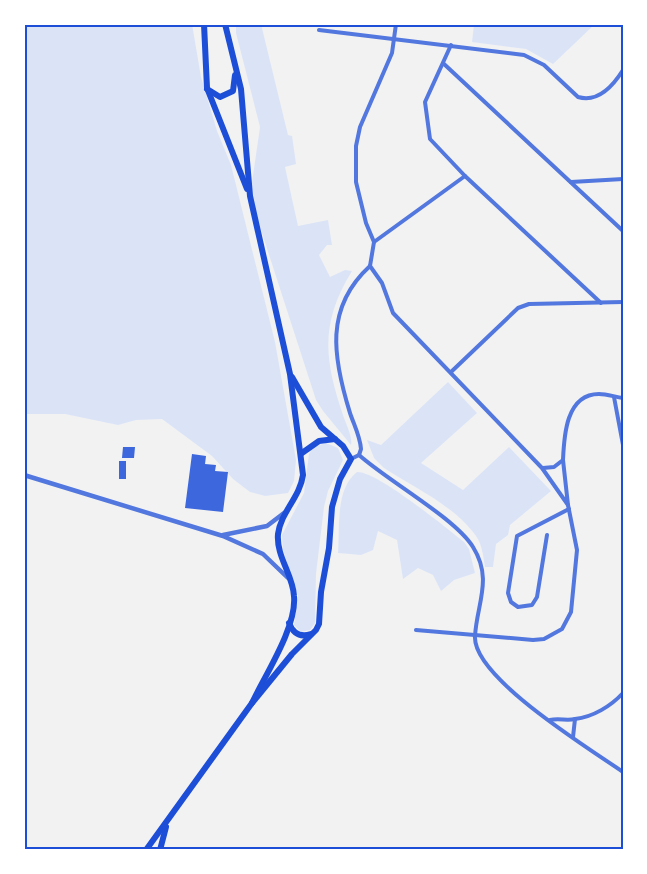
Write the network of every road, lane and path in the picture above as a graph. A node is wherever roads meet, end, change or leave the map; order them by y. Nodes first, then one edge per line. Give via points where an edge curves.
1 (204, 24) edge
2 (225, 24) edge
3 (396, 24) edge
4 (319, 30) dead end
5 (396, 40) junction
6 (451, 45) junction
7 (444, 64) junction
8 (235, 69) junction
9 (623, 70) edge
10 (207, 88) junction
11 (465, 176) junction
12 (623, 178) edge
13 (570, 182) junction
14 (250, 196) junction
15 (623, 231) edge
16 (374, 242) junction
17 (370, 266) junction
18 (623, 302) edge
19 (601, 303) junction
20 (451, 372) junction
21 (290, 374) junction
22 (614, 397) junction
23 (623, 398) edge
24 (336, 439) junction
25 (623, 445) edge
26 (302, 453) junction
27 (359, 455) junction
28 (351, 459) junction
29 (563, 460) junction
30 (542, 468) junction
31 (24, 475) edge
32 (568, 507) junction
33 (289, 510) junction
34 (547, 535) dead end
35 (223, 536) junction
36 (291, 583) junction
37 (289, 623) junction
38 (316, 630) junction
39 (416, 630) dead end
40 (475, 635) junction
41 (623, 693) edge
42 (252, 703) junction
43 (575, 719) junction
44 (550, 720) junction
45 (573, 737) junction
46 (623, 772) edge
47 (169, 821) junction
48 (146, 850) edge
49 (160, 850) edge

1 - 10 main road
2 - 8 main road
3 - 5 street
4 - 5 street
5 - 6 street
5 - 16 street via 356,146 356,182
6 - 7 street
6 - 9 street via 524,55 544,65 585,99 598,97
7 - 11 street via 425,102 427,129 437,148
7 - 13 street
8 - 10 main road via 235,86 228,95 220,97
8 - 14 main road via 243,103
10 - 14 main road
11 - 16 street
11 - 19 street
12 - 13 street
13 - 15 street
14 - 21 main road
16 - 17 street
17 - 20 street via 382,283 393,313
17 - 27 street via 349,290 336,321 339,365 360,442
18 - 19 street
19 - 20 street via 529,304 518,308
20 - 30 street
21 - 24 main road via 321,427
21 - 26 main road
22 - 23 street
22 - 25 street
22 - 29 street via 598,394 579,402 567,423
24 - 26 main road via 319,441
24 - 28 main road
26 - 33 main road via 302,485
27 - 28 street
27 - 40 street via 447,521 472,545 484,580
28 - 38 main road via 332,507
29 - 30 street
29 - 32 street
30 - 32 street
31 - 35 street
32 - 34 street via 517,536 508,593 510,602 518,608 535,601
32 - 40 street via 577,550 567,623 544,639
33 - 35 street via 267,526
33 - 36 main road via 278,539
35 - 36 street via 263,554
36 - 37 main road via 294,604
37 - 38 main road via 302,636
37 - 42 main road
38 - 42 main road
39 - 40 street
40 - 44 street via 482,661 528,705
41 - 43 street via 606,707
42 - 47 main road
43 - 44 street
43 - 45 street
44 - 45 street
45 - 46 street
47 - 48 main road
47 - 49 main road

